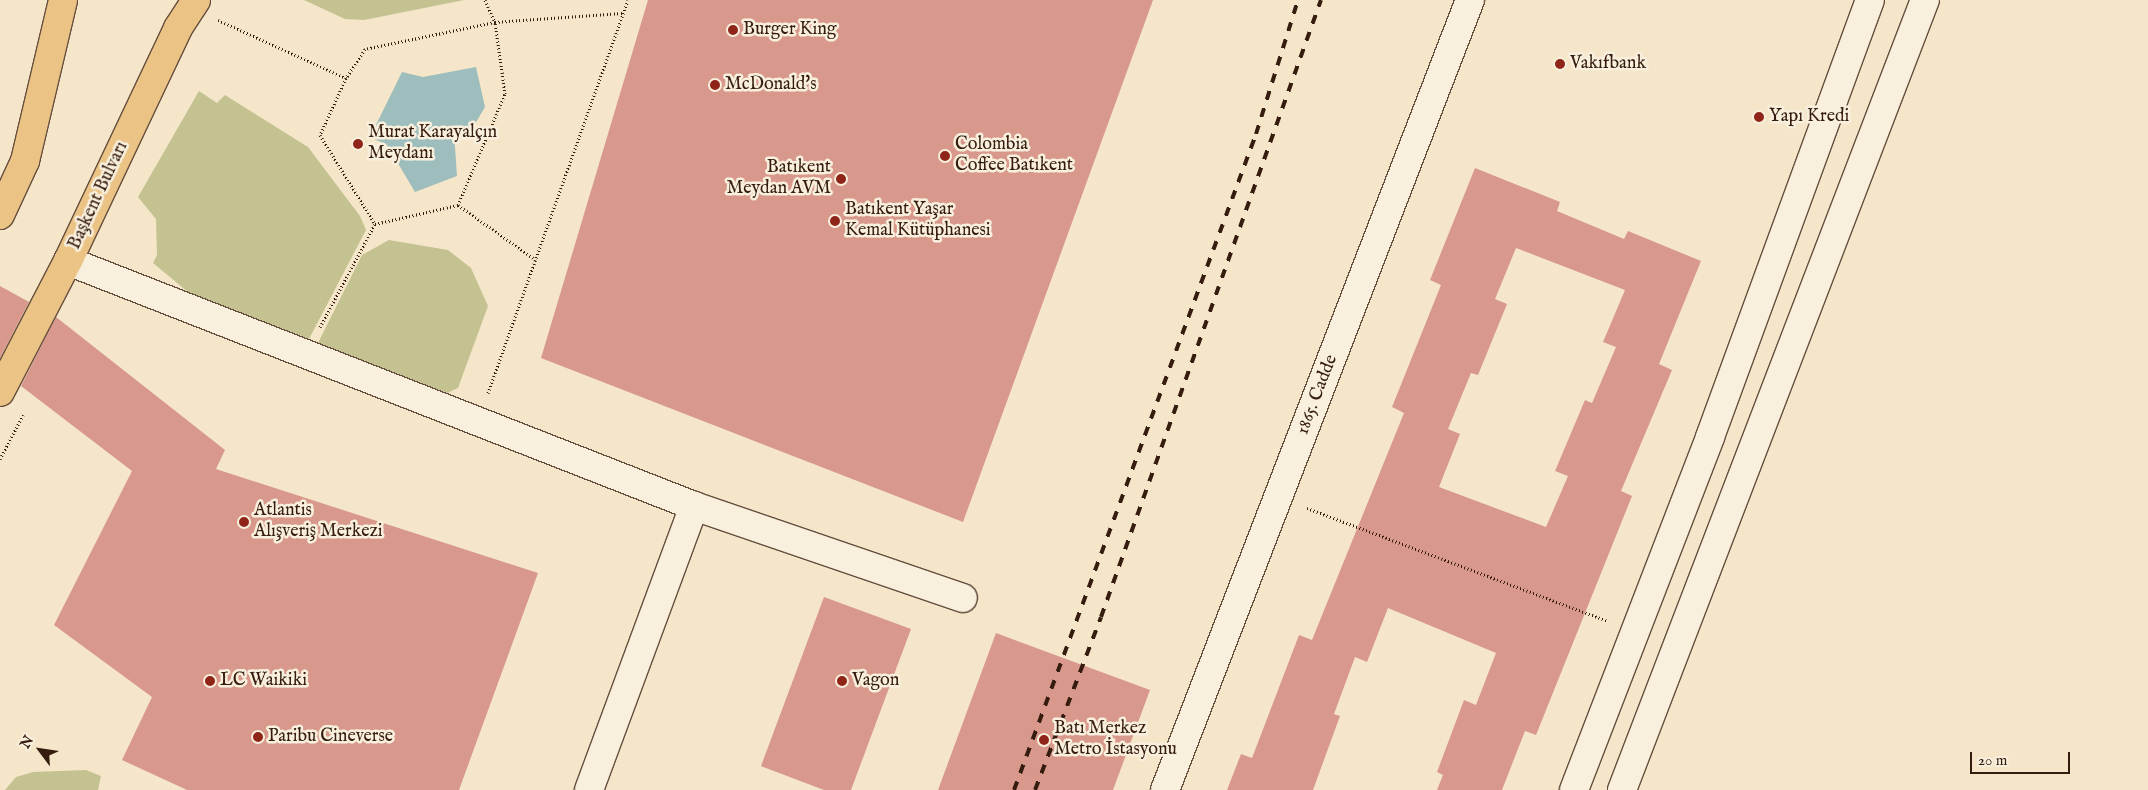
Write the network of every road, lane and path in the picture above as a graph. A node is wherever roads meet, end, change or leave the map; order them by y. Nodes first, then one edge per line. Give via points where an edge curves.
1 (63, 0) edge
2 (196, 0) edge
3 (485, 0) edge
4 (628, 0) edge
5 (1470, 0) edge
6 (1870, 0) edge
7 (1925, 0) edge
8 (623, 13) junction
9 (218, 20) dead end
10 (495, 22) junction
11 (346, 78) junction
12 (458, 204) junction
13 (0, 215) edge
14 (375, 224) junction
15 (536, 260) junction
16 (68, 261) junction
17 (306, 355) junction
18 (0, 392) edge
19 (478, 422) junction
20 (1278, 497) junction
21 (694, 506) junction
22 (962, 598) dead end
23 (1635, 632) junction
24 (589, 790) edge
25 (1165, 790) edge
26 (1574, 790) edge
27 (1622, 790) edge

1 - 13 main road via 25,161
2 - 16 main road, Başkent Bulvarı via 178,28
3 - 10 path
4 - 8 path
5 - 20 street, 1865. Cadde
6 - 23 street
7 - 27 street
8 - 10 path
8 - 15 path
9 - 11 path
10 - 11 path via 365,49
10 - 12 path via 505,94
11 - 14 path via 320,135
12 - 14 path
12 - 15 path
14 - 17 path
15 - 19 path
16 - 17 street
16 - 18 main road, Başkent Bulvarı
17 - 19 street
19 - 21 street
20 - 23 path
20 - 25 street, 1865. Cadde
21 - 22 street
21 - 24 street
23 - 26 street

